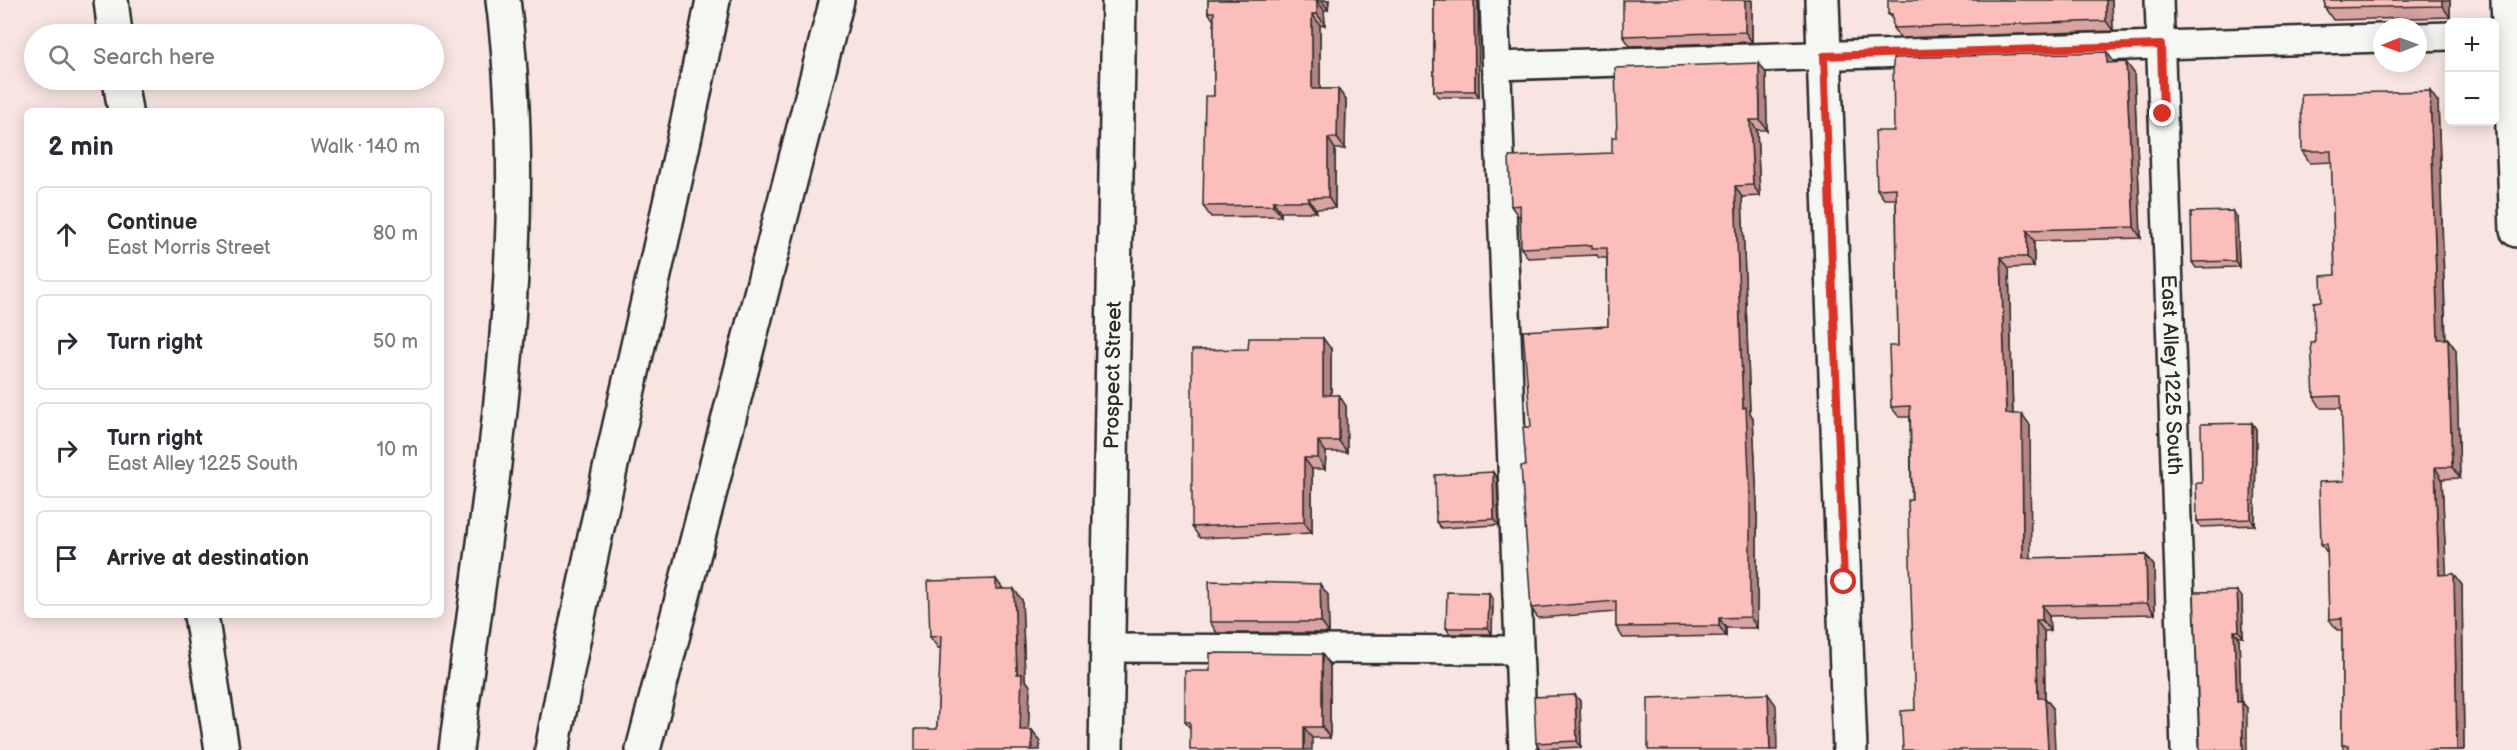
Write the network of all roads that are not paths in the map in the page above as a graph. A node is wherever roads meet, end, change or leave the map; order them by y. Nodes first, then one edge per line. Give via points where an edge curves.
1 (111, 0) edge
2 (503, 0) edge
3 (713, 0) edge
4 (837, 0) edge
5 (1119, 0) edge
6 (1494, 0) edge
7 (1822, 0) edge
8 (2159, 0) edge
9 (2508, 0) edge
10 (114, 24) edge
11 (2502, 34) edge
12 (2445, 36) edge
13 (2427, 37) edge
14 (2373, 38) edge
15 (2161, 45) junction
16 (1824, 56) junction
17 (1497, 66) junction
18 (122, 90) edge
19 (125, 108) edge
20 (2517, 230) edge
21 (201, 618) edge
22 (1107, 648) junction
23 (1519, 650) junction
24 (222, 750) edge
25 (456, 750) edge
26 (552, 750) edge
27 (643, 750) edge
28 (1106, 750) edge
29 (1523, 750) edge
30 (1850, 750) edge
31 (2185, 750) edge

1 - 10 main road
2 - 25 main road via 513,121 511,278 503,374
3 - 26 main road
4 - 27 main road
5 - 22 main road, Prospect Street
6 - 17 lane
7 - 16 main road
8 - 15 lane, East Alley 1225 South
9 - 11 main road
11 - 20 main road
12 - 13 lane
14 - 15 lane
15 - 16 lane
15 - 31 lane, East Alley 1225 South
16 - 17 lane
16 - 30 main road
17 - 23 lane
18 - 19 main road
21 - 24 main road
22 - 23 lane
22 - 28 main road, Prospect Street
23 - 29 lane

